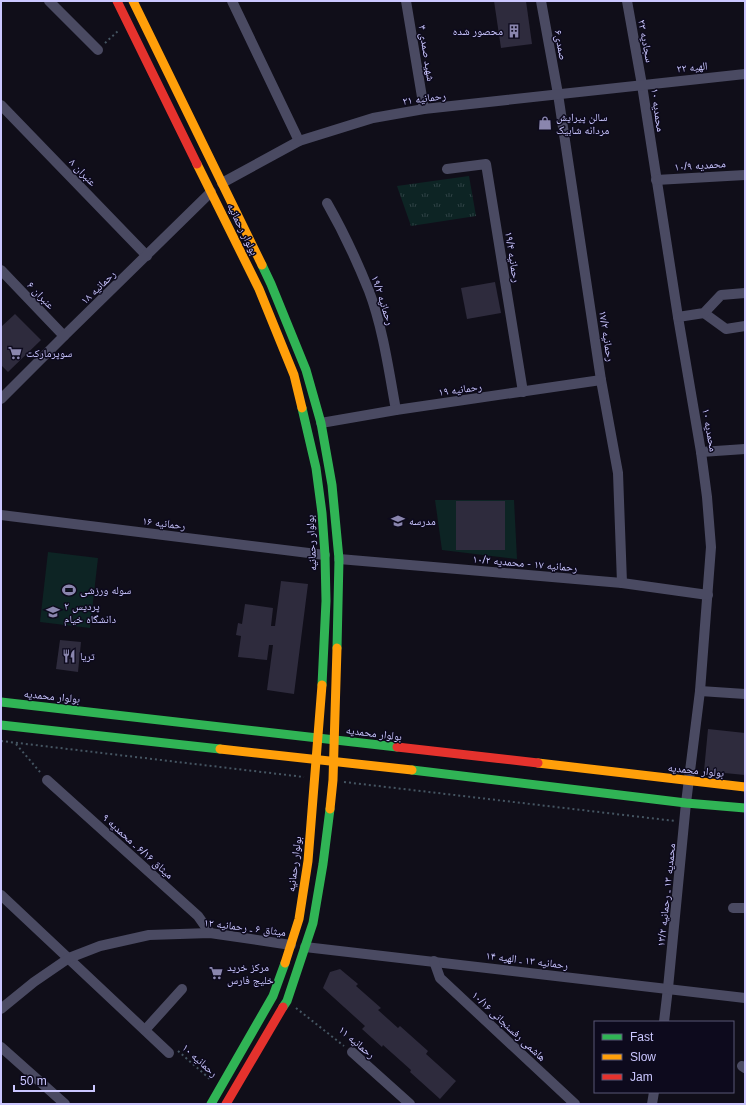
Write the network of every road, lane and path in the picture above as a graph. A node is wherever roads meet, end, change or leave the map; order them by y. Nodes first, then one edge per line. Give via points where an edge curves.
1 (49, 1) edge
2 (117, 1) edge
3 (133, 1) edge
4 (406, 1) edge
5 (541, 1) edge
6 (626, 1) edge
7 (236, 2) edge
8 (127, 21) junction
9 (98, 50) joint
10 (745, 74) edge
11 (642, 85) junction
12 (558, 94) junction
13 (1, 105) edge
14 (424, 109) junction
15 (299, 141) junction
16 (447, 169) dead end
17 (745, 175) edge
18 (656, 180) junction
19 (222, 183) junction
20 (211, 192) junction
21 (327, 203) dead end
22 (147, 256) junction
23 (1, 270) edge
24 (745, 293) edge
25 (704, 313) junction
26 (678, 317) junction
27 (745, 326) edge
28 (64, 336) junction
29 (602, 380) junction
30 (523, 392) junction
31 (1, 399) edge
32 (396, 410) junction
33 (321, 423) junction
34 (745, 448) edge
35 (701, 452) junction
36 (1, 516) edge
37 (325, 555) junction
38 (339, 559) junction
39 (622, 583) junction
40 (708, 595) junction
41 (700, 691) junction
42 (745, 694) edge
43 (1, 702) edge
44 (1, 725) edge
45 (318, 738) junction
46 (335, 740) junction
47 (15, 743) dead end
48 (317, 759) junction
49 (333, 761) junction
50 (47, 780) joint
51 (689, 782) junction
52 (745, 787) edge
53 (686, 803) junction
54 (745, 808) edge
55 (1, 895) edge
56 (733, 908) dead end
57 (745, 908) edge
58 (210, 933) junction
59 (291, 945) junction
60 (306, 947) junction
61 (69, 958) junction
62 (434, 961) junction
63 (668, 988) junction
64 (182, 990) dead end
65 (745, 998) edge
66 (287, 1000) junction
67 (1, 1009) edge
68 (664, 1021) edge
69 (146, 1030) junction
70 (1, 1047) edge
71 (352, 1052) joint
72 (169, 1053) joint
73 (220, 1089) junction
74 (654, 1093) edge
75 (65, 1104) edge
76 (211, 1104) edge
77 (226, 1104) edge
78 (410, 1104) edge
79 (575, 1104) edge
80 (652, 1104) edge

1 - 9 street
2 - 8 main road, بولوار رحمانیه
3 - 19 main road, بولوار رحمانیه
4 - 14 street, شهید صمدی ۴
5 - 12 street, صمدی۶
6 - 11 street, سجادیه ۲۳
7 - 15 street
8 - 9 path
8 - 20 main road, بولوار رحمانیه
10 - 11 street, الهیه ۲۲
11 - 12 street, رحمانیه ۲۱
11 - 18 street, محمدیه ۱۰
12 - 14 street, رحمانیه ۲۱
12 - 29 street, رحمانیه ۱۷/۲
13 - 22 street, عنبران ۸
14 - 15 street, رحمانیه ۲۱ via 373,118
15 - 19 street, رحمانیه ۲۱
16 - 30 street, رحمانیه ۱۹/۴ via 486,164
17 - 18 street, محمدیه ۱۰/۹
18 - 26 street, محمدیه ۱۰
19 - 20 main road
19 - 33 main road, بولوار رحمانیه via 271,284 306,370
20 - 22 street, رحمانیه ۱۸
20 - 37 main road, بولوار رحمانیه via 259,289 294,375 316,468
21 - 32 street, رحمانیه ۱۹/۲ via 343,232 369,292 385,346
22 - 28 street, رحمانیه ۱۸
23 - 28 street, عنبران ۶
24 - 25 street via 721,295
25 - 26 street
25 - 27 street via 726,329
26 - 35 street, محمدیه ۱۰
28 - 31 street, رحمانیه ۱۸
29 - 30 street, رحمانیه ۱۹
29 - 39 street, رحمانیه ۱۷/۲ via 618,473
30 - 32 street, رحمانیه ۱۹
32 - 33 street, رحمانیه ۱۹
33 - 38 main road, بولوار رحمانیه via 332,485
34 - 35 street
35 - 40 street, محمدیه ۱۰ via 711,547
36 - 37 street, رحمانیه ۱۶
37 - 45 main road, بولوار رحمانیه via 326,601
38 - 39 street, رحمانیه ۱۷ - محمدیه ۱۰/۲
38 - 46 main road, بولوار رحمانیه
39 - 40 street, رحمانیه ۱۷ - محمدیه ۱۰/۲
40 - 41 street, محمدیه ۱۰
41 - 42 street
41 - 51 street, محمدیه ۱۰
43 - 45 main road, بولوار محمدیه
44 - 48 main road
45 - 46 main road, بولوار محمدیه
45 - 48 main road, بولوار رحمانیه
46 - 49 main road, بولوار رحمانیه
46 - 51 main road, بولوار محمدیه
47 - 50 path
48 - 49 main road
48 - 59 main road, بولوار رحمانیه via 308,861 299,919
49 - 53 main road
49 - 60 main road, بولوار رحمانیه via 323,864 313,923
50 - 58 street, میثاق ۶/۱۶ ـ محمدیه ۹ via 198,916
51 - 52 main road, بولوار محمدیه
51 - 53 street, محمدیه ۱۳ ـ رحمانیه ۱۳/۲
53 - 54 main road
53 - 63 street, محمدیه ۱۳ ـ رحمانیه ۱۳/۲
55 - 61 street
56 - 57 street
58 - 59 street, میثاق ۶ ـ رحمانیه ۱۲
58 - 61 street, میثاق ۶ ـ رحمانیه ۱۲ via 149,935 100,946
59 - 73 main road, بولوار رحمانیه via 273,996
60 - 62 street, رحمانیه ۱۳ ـ الهیه ۱۴
60 - 66 main road, بولوار رحمانیه
61 - 67 street, میثاق ۶ ـ رحمانیه ۱۲
61 - 69 street
62 - 63 street, رحمانیه ۱۳ ـ الهیه ۱۴
62 - 79 street, هاشمی رفسنجانی ۱۰/۱۶ via 440,978
63 - 65 street, رحمانیه ۱۳ ـ الهیه ۱۴
63 - 68 street, محمدیه ۱۳ ـ رحمانیه ۱۳/۲
64 - 69 street
66 - 71 path, رحمانیه ۱۱
66 - 77 main road, بولوار رحمانیه
69 - 72 street
70 - 75 street
71 - 78 street, رحمانیه ۱۱
72 - 73 path, رحمانیه ۱۰ via 174,1047
73 - 76 main road, بولوار رحمانیه
74 - 80 street

